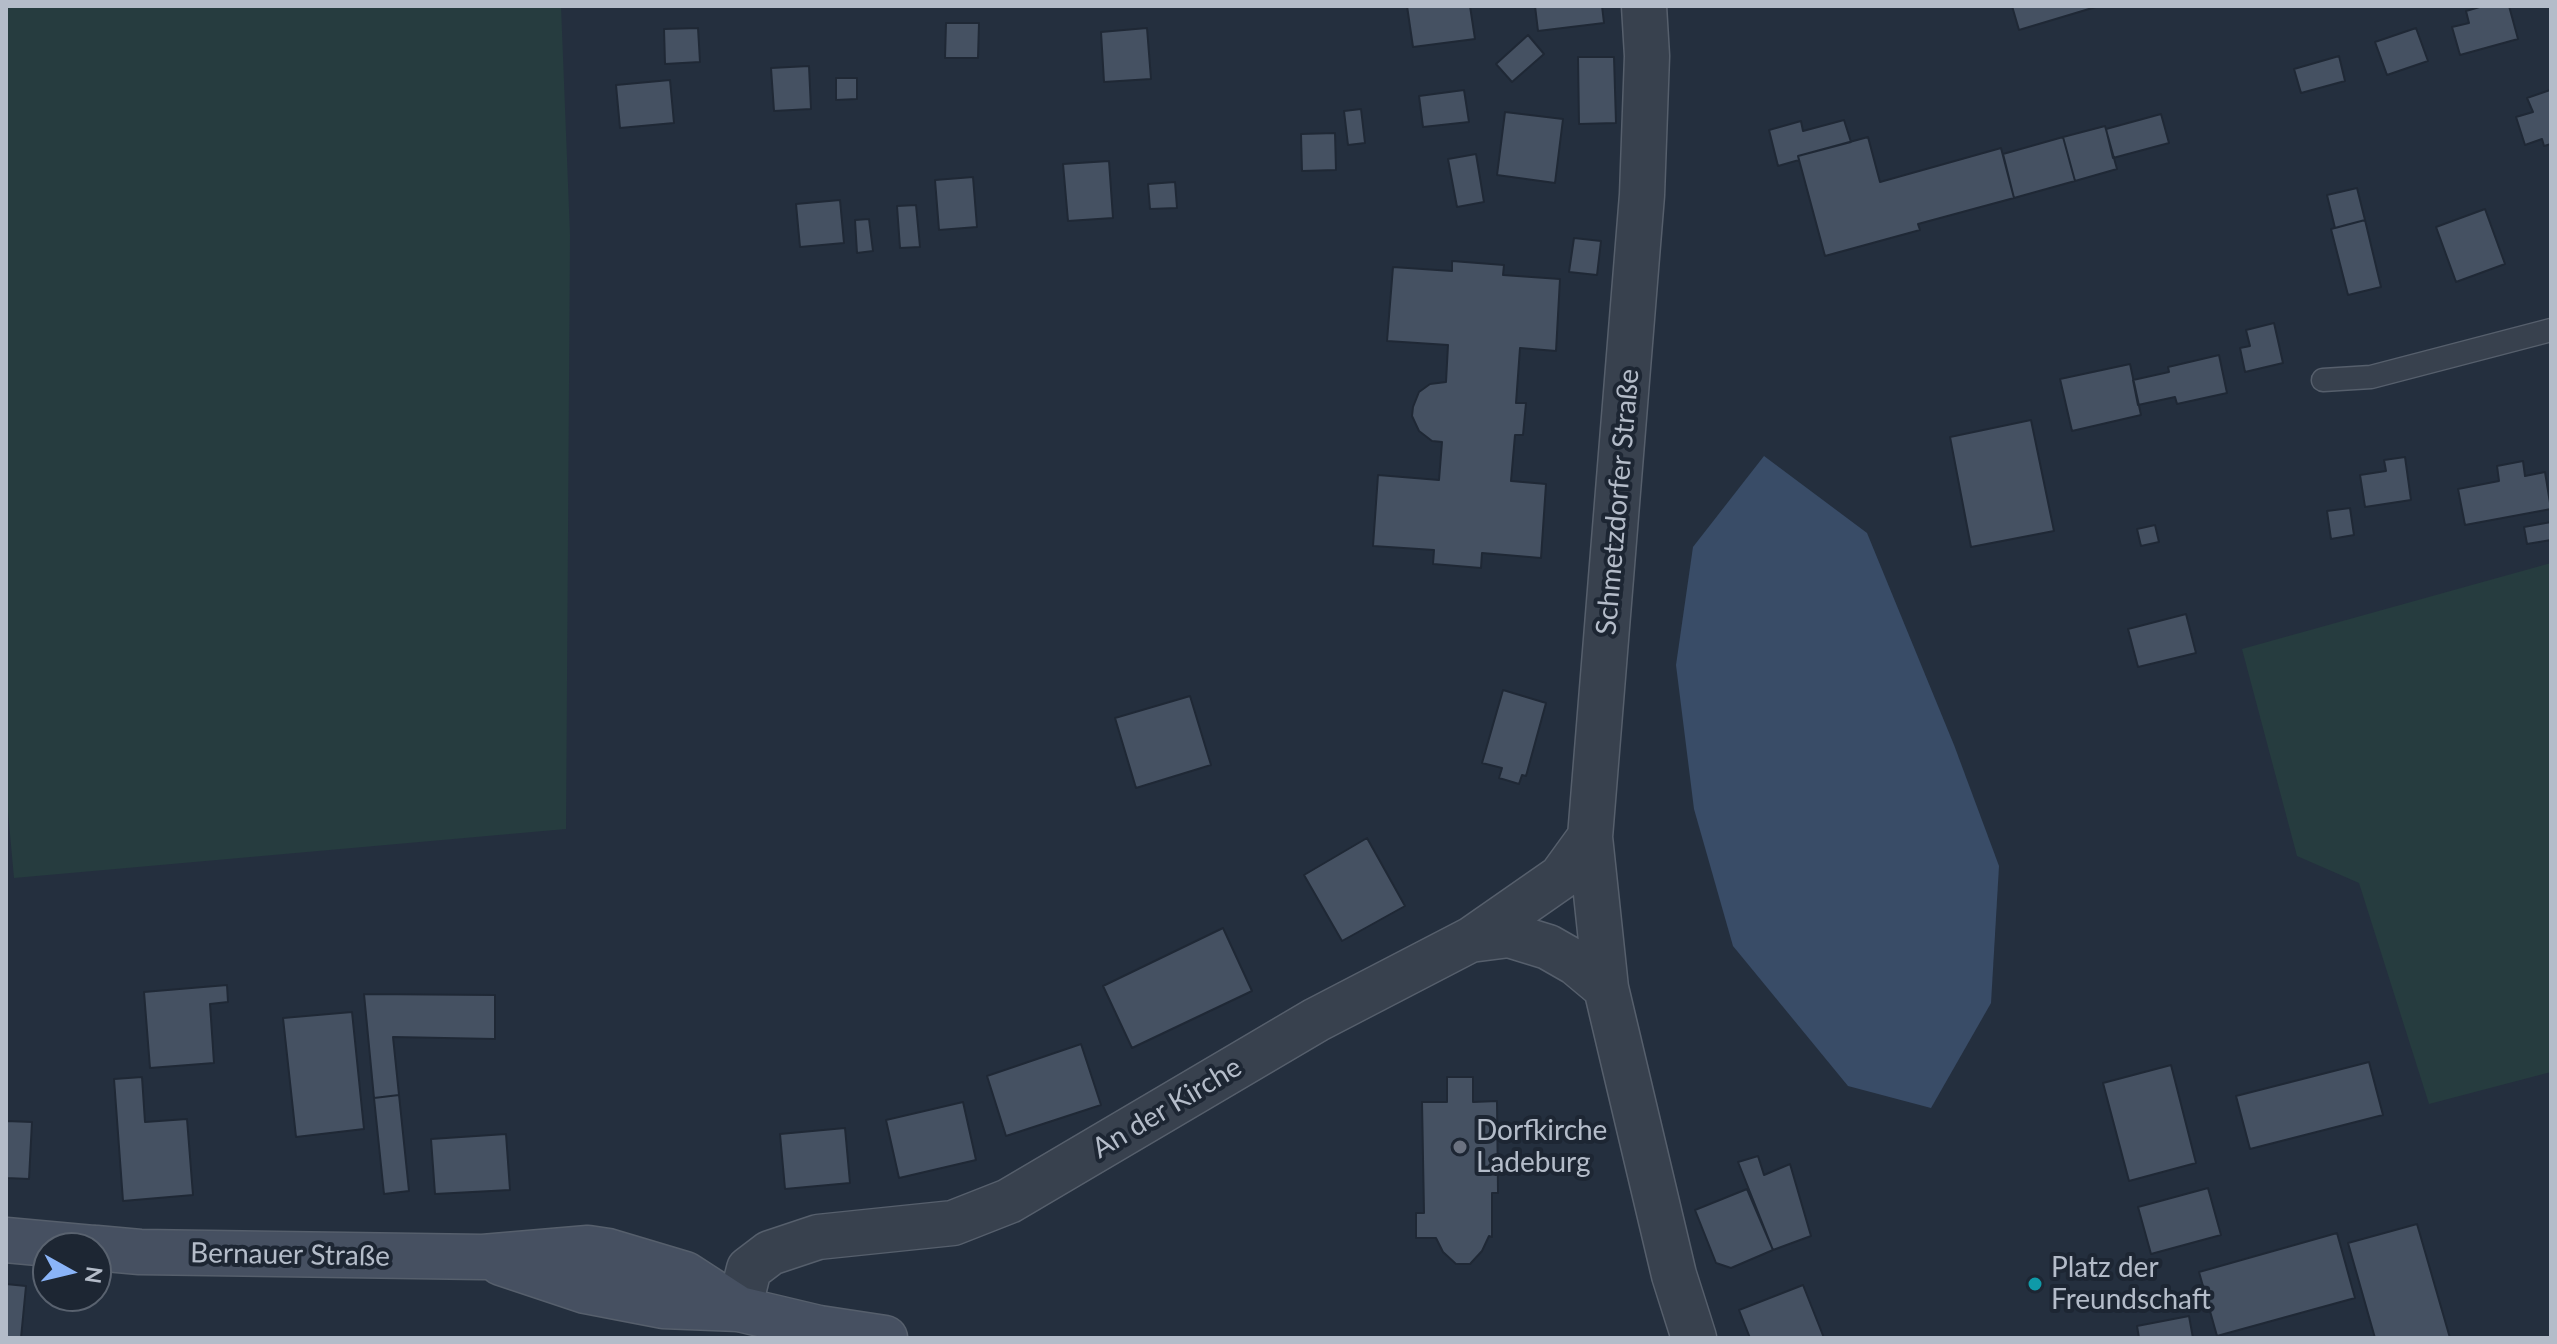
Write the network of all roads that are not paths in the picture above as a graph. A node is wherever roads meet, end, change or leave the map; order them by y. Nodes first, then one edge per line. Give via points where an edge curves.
1 (1644, 6) edge
2 (2551, 330) edge
3 (2323, 380) dead end
4 (1590, 837) junction
5 (1470, 940) junction
6 (1606, 988) junction
7 (6, 1240) edge
8 (32, 1242) edge
9 (112, 1250) edge
10 (739, 1309) junction
11 (885, 1338) edge
12 (1694, 1338) edge

1 - 4 street, Schmetzdorfer Straße via 1642,195
2 - 3 lane via 2371,377
4 - 5 street via 1561,877
4 - 6 street
5 - 6 street, An der Kirche via 1509,935 1548,947
5 - 10 street, An der Kirche via 1316,1020 1009,1201 953,1223 818,1237 770,1253 749,1269
6 - 12 street via 1674,1275
7 - 8 main road, Bernauer Straße
9 - 10 main road, Bernauer Straße via 483,1257 585,1291 663,1306
10 - 11 main road, Bernauer Straße

